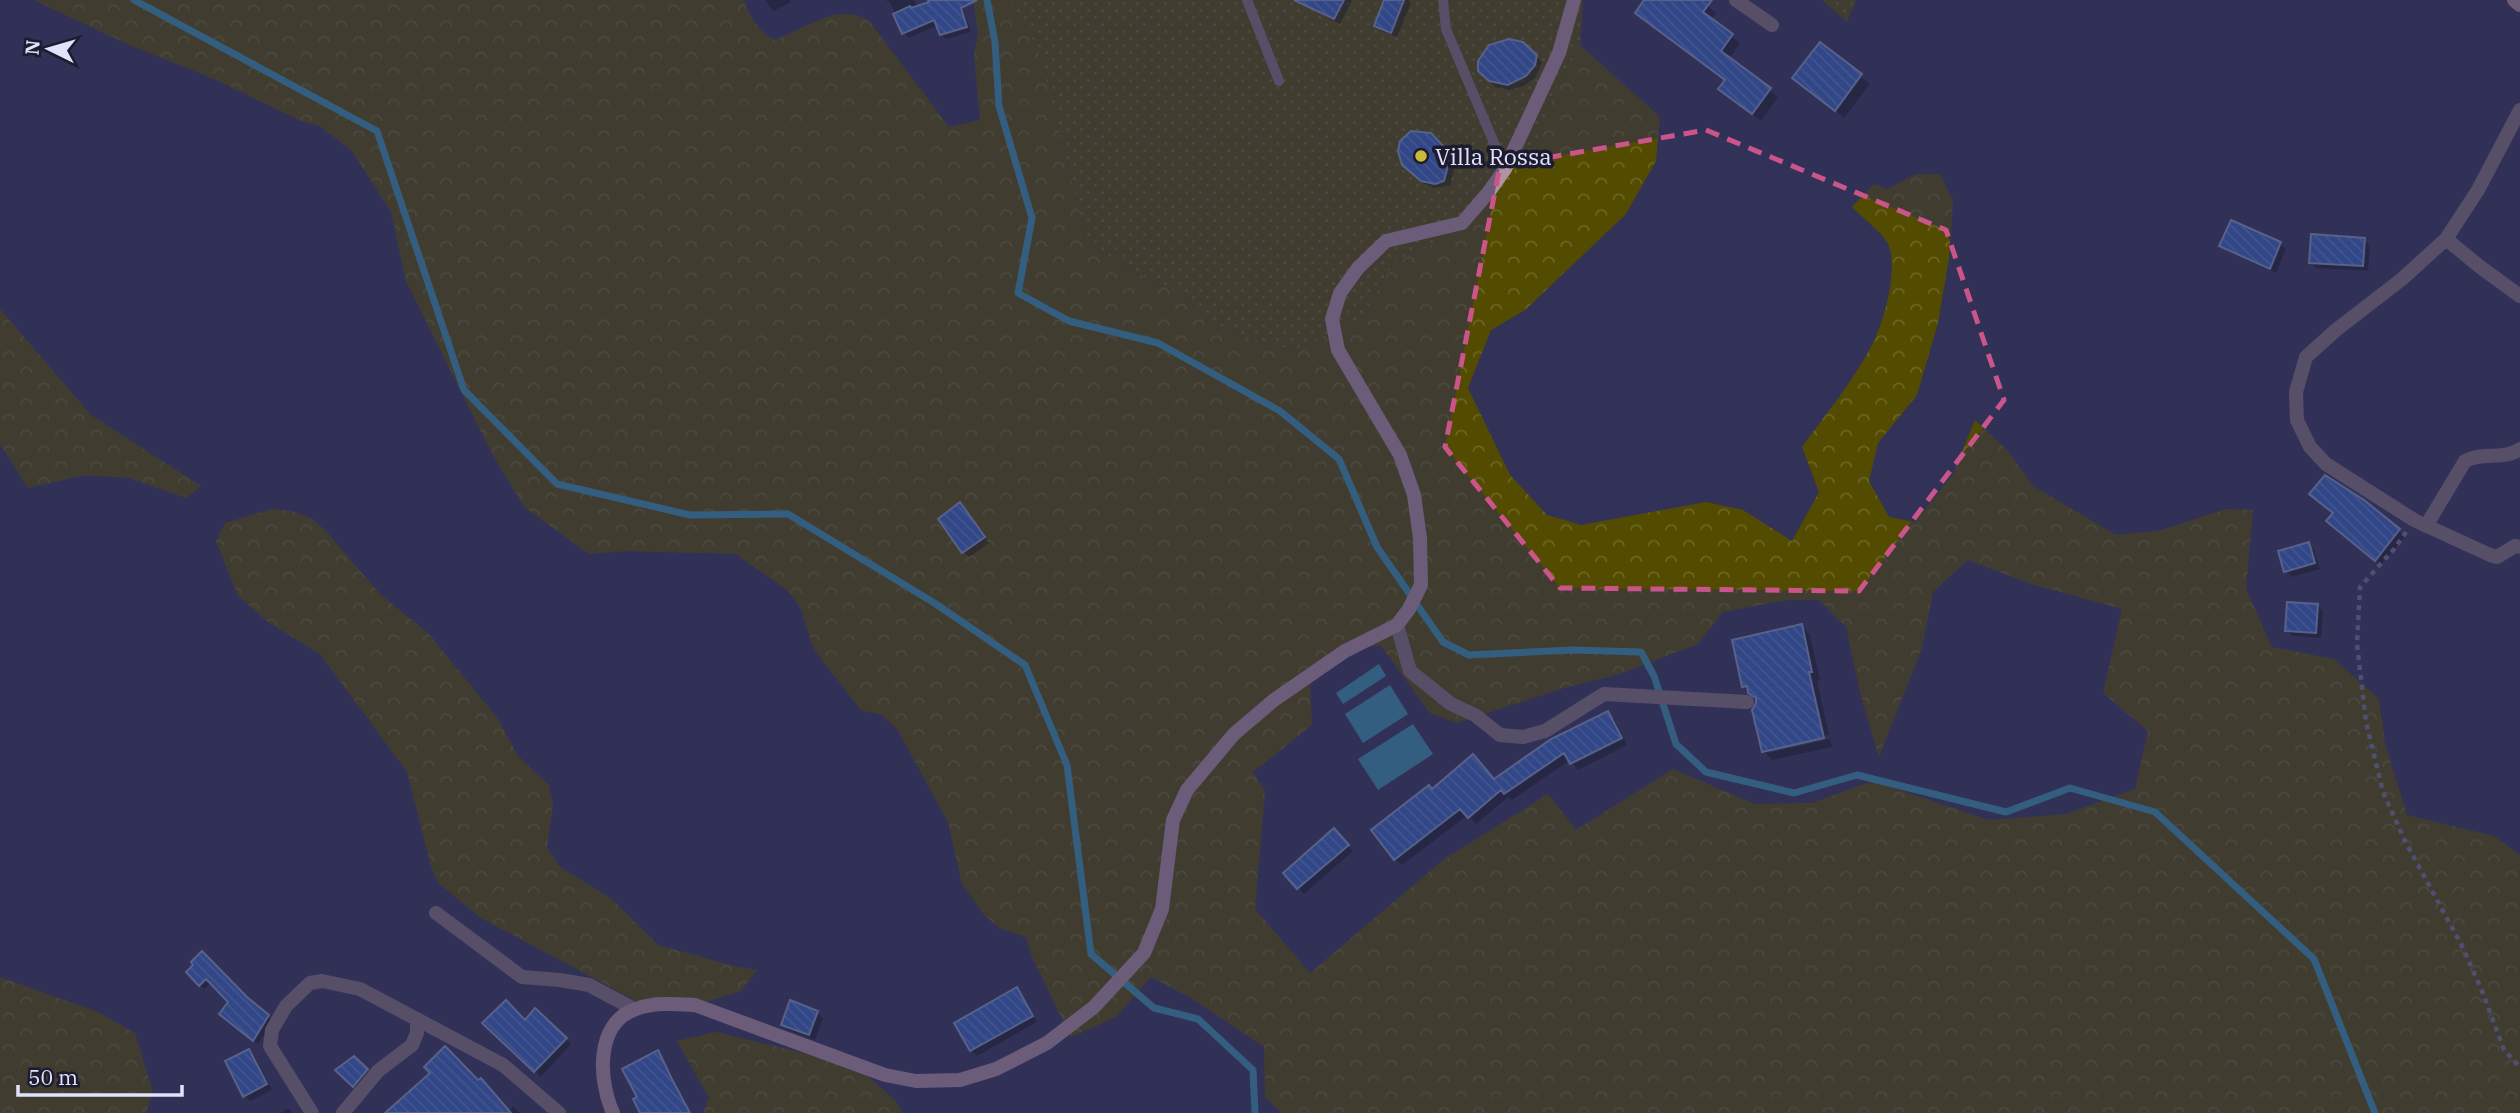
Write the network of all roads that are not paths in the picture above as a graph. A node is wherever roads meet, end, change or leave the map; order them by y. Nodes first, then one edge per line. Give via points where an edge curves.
1 (1247, 0) edge
2 (1443, 0) edge
3 (1574, 0) edge
4 (1736, 0) edge
5 (2514, 0) edge
6 (2520, 5) edge
7 (1772, 25) dead end
8 (1279, 81) dead end
9 (2520, 110) edge
10 (1505, 169) junction
11 (2446, 239) junction
12 (2520, 296) edge
13 (2520, 449) edge
14 (2420, 523) junction
15 (2520, 547) edge
16 (1397, 625) junction
17 (1746, 702) dead end
18 (436, 912) dead end
19 (634, 1009) junction
20 (417, 1019) junction
21 (542, 1106) edge
22 (312, 1113) edge
23 (343, 1113) edge
24 (559, 1113) edge
25 (614, 1113) edge

1 - 8 lane
2 - 10 lane via 1446,29
3 - 10 street via 1559,52
4 - 7 street
5 - 6 street
9 - 11 street
10 - 16 street via 1462,223 1386,241 1340,293 1332,319 1338,350 1400,455 1414,495 1422,585
11 - 12 street
11 - 14 street via 2306,357 2296,392 2297,420 2318,456 2344,478
13 - 14 street via 2506,456 2475,456 2465,461
14 - 15 street via 2497,557
16 - 17 street via 1410,671 1500,735 1523,737 1545,731 1604,694
16 - 19 street via 1345,651 1234,734 1187,790 1173,820 1161,909 1144,953 1094,1007 1047,1043 996,1069 960,1080 916,1081 885,1075 695,1005 667,1003
18 - 19 street via 522,977 589,985
19 - 25 street via 620,1018 608,1036 603,1057 606,1097
20 - 21 street via 503,1065
20 - 22 street via 360,989 310,983 286,1006 272,1030 270,1046
20 - 23 street via 412,1045 378,1072
21 - 24 street

